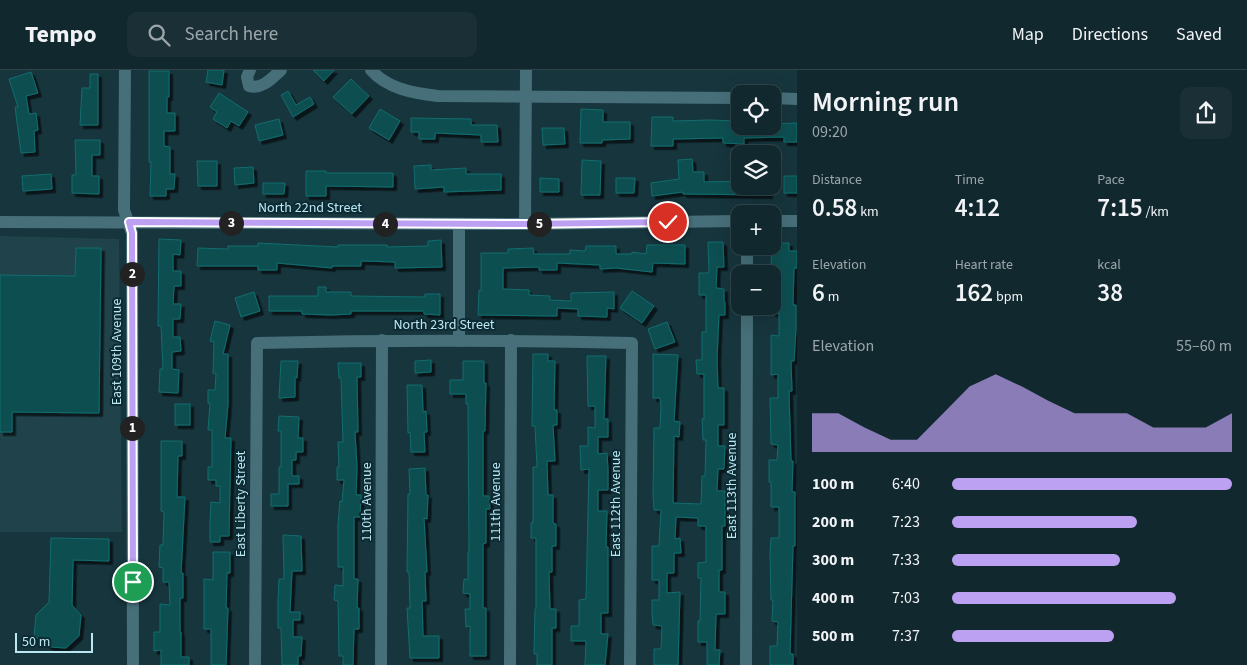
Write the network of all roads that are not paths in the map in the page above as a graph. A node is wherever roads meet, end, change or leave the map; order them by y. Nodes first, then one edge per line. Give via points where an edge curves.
1 (124, 70) edge
2 (250, 70) edge
3 (280, 70) edge
4 (371, 70) edge
5 (526, 70) edge
6 (526, 96) junction
7 (731, 98) edge
8 (781, 98) edge
9 (797, 99) edge
10 (731, 221) edge
11 (781, 221) edge
12 (797, 221) edge
13 (0, 222) edge
14 (129, 222) junction
15 (459, 224) junction
16 (525, 224) junction
17 (747, 315) edge
18 (382, 340) junction
19 (511, 340) junction
20 (459, 341) junction
21 (257, 343) joint
22 (632, 343) joint
23 (133, 665) edge
24 (255, 665) edge
25 (382, 665) edge
26 (510, 665) edge
27 (630, 665) edge
28 (746, 665) edge

1 - 14 street, East 109th Avenue via 124,210
2 - 3 street via 247,77 250,86 255,88 268,83
4 - 6 street via 380,80 411,93
5 - 6 street
6 - 7 street
6 - 16 street
8 - 9 street
10 - 16 street, North 22nd Street
11 - 12 street
13 - 14 street, North 22nd Street
14 - 15 street, North 22nd Street
14 - 23 street, East 109th Avenue via 132,233
15 - 16 street, North 22nd Street
15 - 20 street
17 - 28 street, East 113th Avenue
18 - 20 street, North 23rd Street
18 - 21 street, North 23rd Street
18 - 25 street, 110th Avenue
19 - 20 street, North 23rd Street
19 - 22 street, North 23rd Street
19 - 26 street, 111th Avenue
21 - 24 street, East Liberty Street
22 - 27 street, East 112th Avenue

